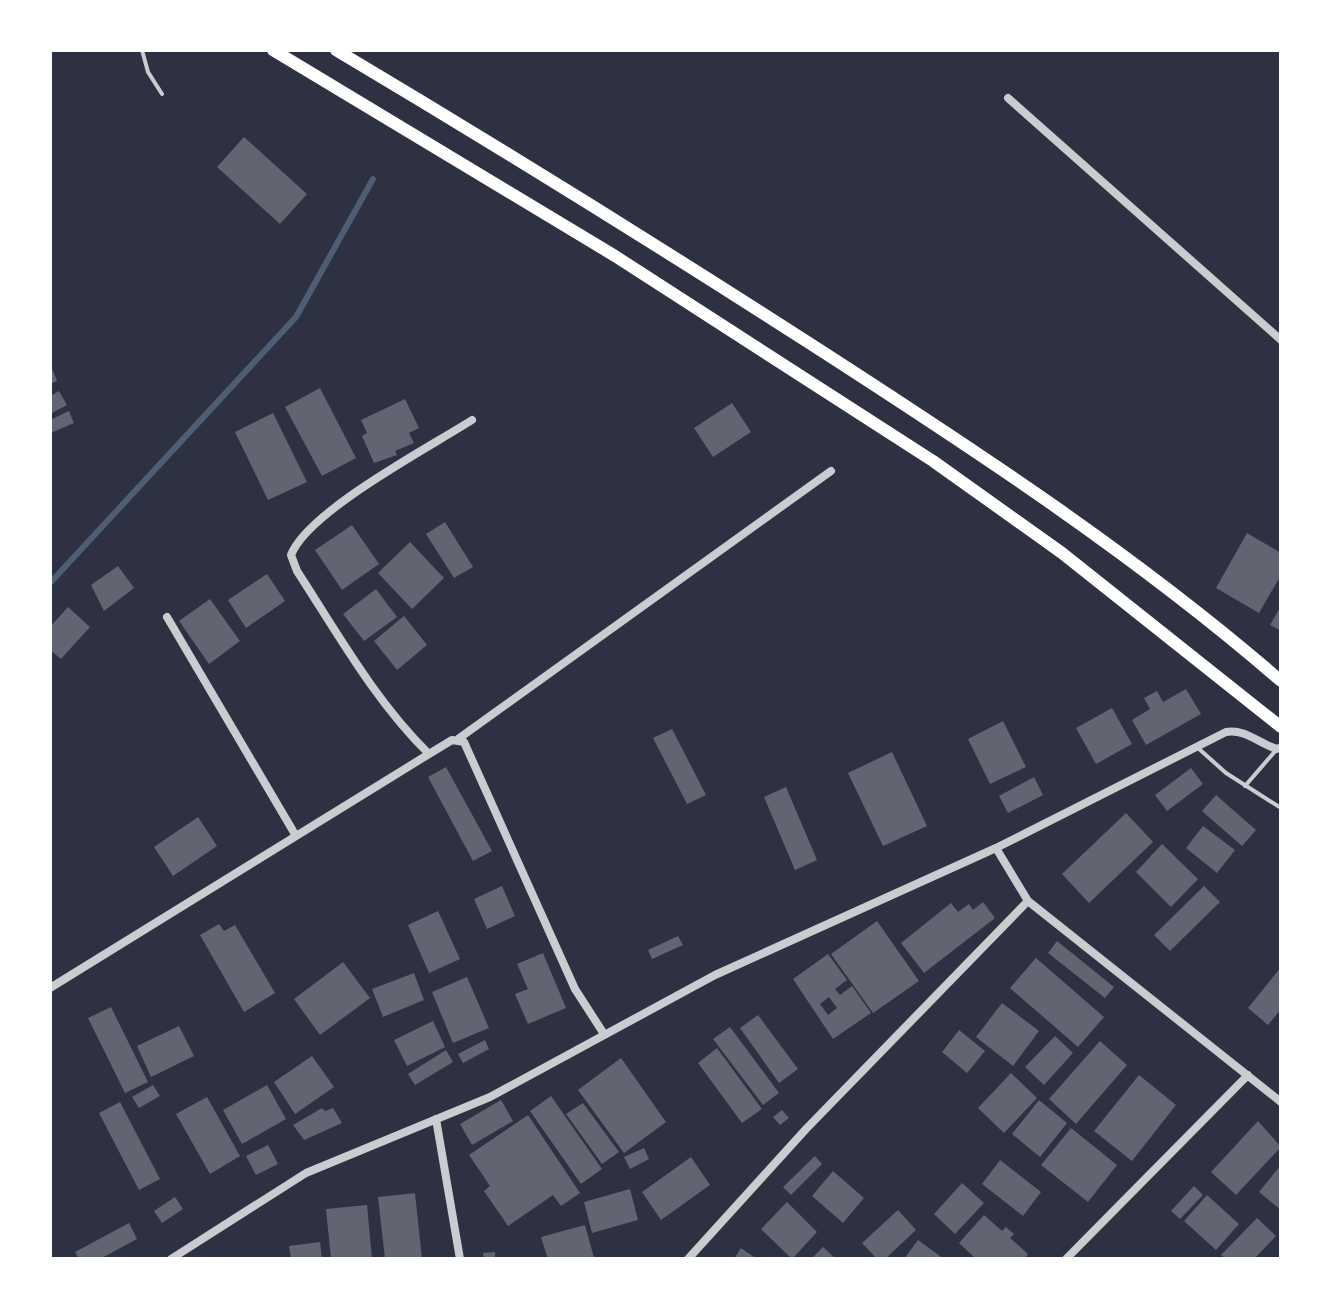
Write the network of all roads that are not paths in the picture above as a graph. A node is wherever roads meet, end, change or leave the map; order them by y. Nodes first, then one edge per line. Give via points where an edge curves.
1 (142, 50) edge
2 (273, 50) edge
3 (336, 50) edge
4 (162, 94) dead end
5 (1008, 98) dead end
6 (1281, 340) edge
7 (472, 420) dead end
8 (831, 471) dead end
9 (167, 617) dead end
10 (1281, 681) edge
11 (1281, 727) edge
12 (458, 739) junction
13 (1198, 748) junction
14 (1279, 748) edge
15 (429, 754) junction
16 (1245, 786) junction
17 (1281, 808) edge
18 (296, 836) junction
19 (996, 848) junction
20 (1028, 901) junction
21 (50, 988) edge
22 (604, 1034) junction
23 (1248, 1075) junction
24 (1281, 1102) edge
25 (436, 1119) junction
26 (171, 1259) edge
27 (460, 1259) edge
28 (688, 1259) edge
29 (1066, 1259) edge

1 - 4 lane
2 - 11 main road via 615,256 933,461 1062,553
3 - 10 main road via 631,229 951,434 1216,626
5 - 6 street
7 - 15 street via 343,502 297,540 291,555 374,691
8 - 12 street
9 - 18 street
12 - 15 street
12 - 22 street via 464,742 575,989
13 - 14 street via 1240,730
13 - 16 lane
13 - 19 street
14 - 16 lane
15 - 18 street
16 - 17 lane
18 - 21 street
19 - 20 street
19 - 22 street via 715,975
20 - 23 street
20 - 28 street
22 - 25 street via 490,1097
23 - 24 street
23 - 29 street
25 - 26 street via 306,1173
25 - 27 street

